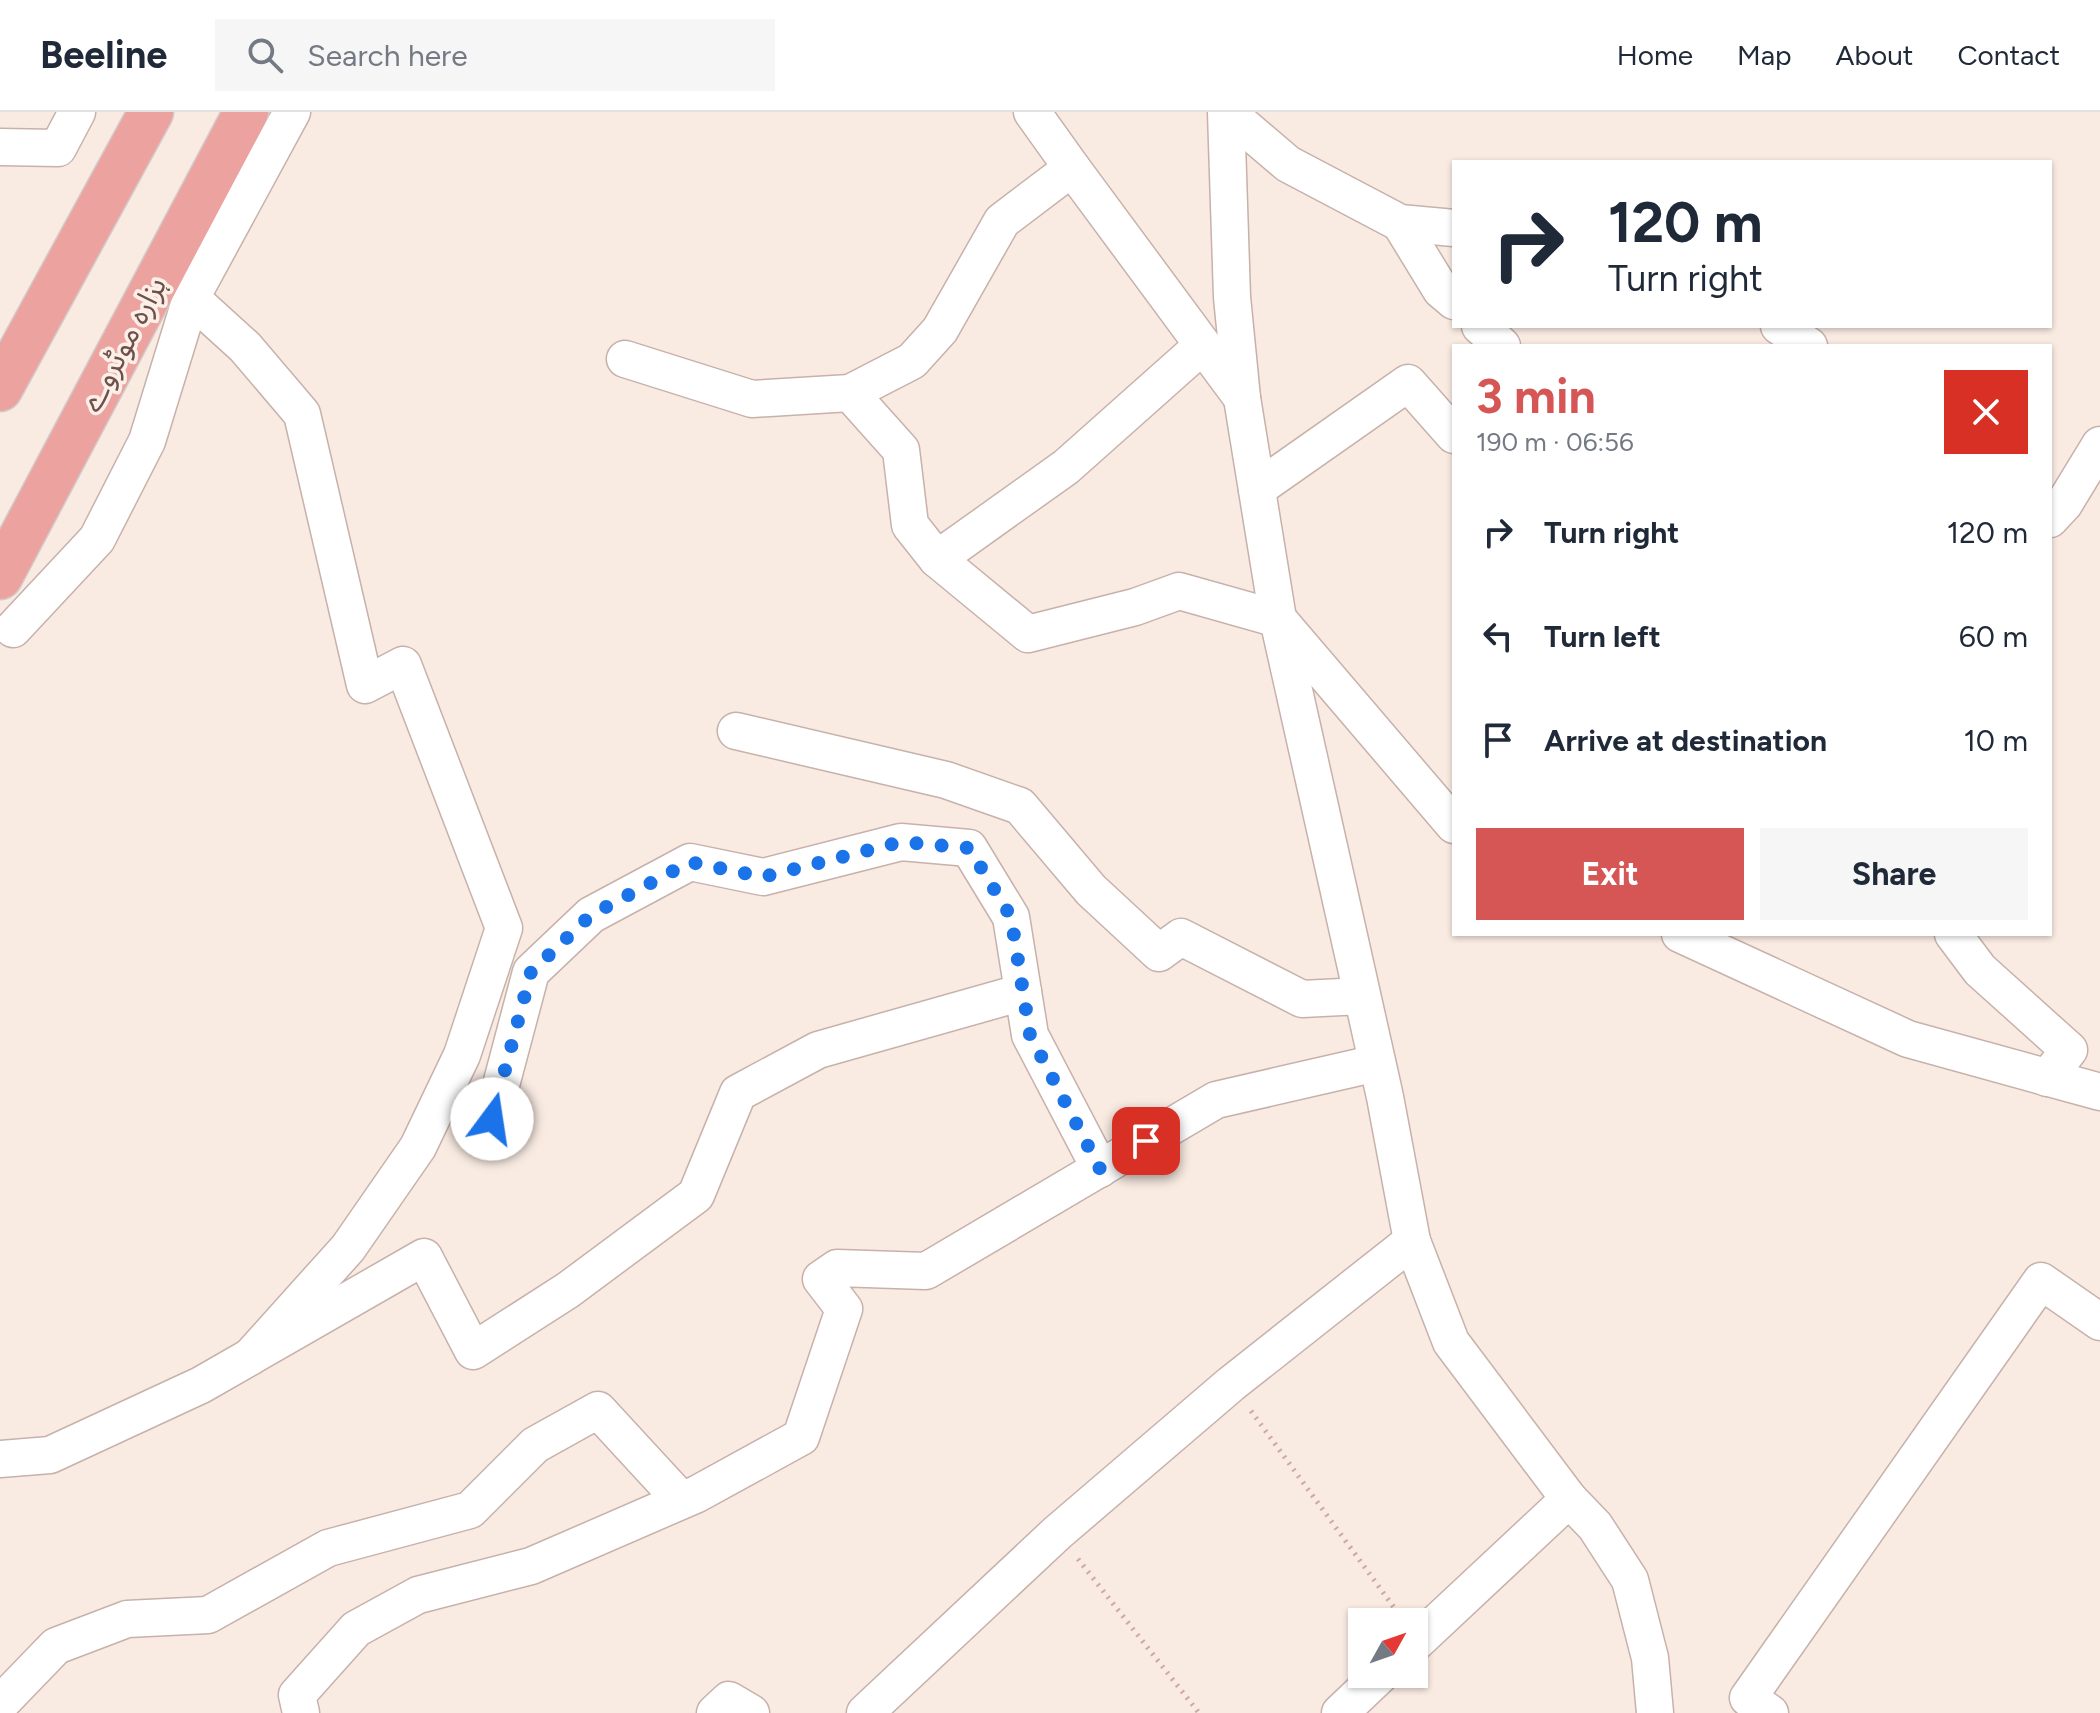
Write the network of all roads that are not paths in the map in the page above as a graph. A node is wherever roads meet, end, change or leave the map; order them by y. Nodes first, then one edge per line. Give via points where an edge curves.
1 (77, 112) edge
2 (151, 112) edge
3 (246, 112) edge
4 (292, 112) edge
5 (1032, 112) edge
6 (1226, 112) edge
7 (0, 147) edge
8 (1072, 168) junction
9 (1400, 223) junction
10 (1452, 228) edge
11 (191, 298) junction
12 (1452, 299) edge
13 (1482, 328) edge
14 (1782, 328) edge
15 (1500, 344) edge
16 (1806, 344) edge
17 (1202, 346) junction
18 (625, 359) dead end
19 (0, 389) edge
20 (850, 393) junction
21 (1242, 398) junction
22 (1452, 433) edge
23 (2100, 445) edge
24 (1257, 489) junction
25 (2055, 506) edge
26 (937, 559) junction
27 (0, 577) edge
28 (1278, 619) junction
29 (13, 629) dead end
30 (736, 731) dead end
31 (1452, 823) edge
32 (1684, 936) edge
33 (1954, 936) edge
34 (1023, 992) junction
35 (1362, 996) junction
36 (1377, 1063) junction
37 (2047, 1078) junction
38 (2100, 1092) edge
39 (492, 1119) dead end
40 (1100, 1169) junction
41 (1412, 1241) junction
42 (2100, 1322) edge
43 (250, 1357) junction
44 (0, 1459) edge
45 (1569, 1499) junction
46 (681, 1500) junction
47 (1428, 1631) edge
48 (1366, 1688) edge
49 (0, 1704) edge
50 (301, 1713) edge
51 (715, 1713) edge
52 (751, 1713) edge
53 (865, 1713) edge
54 (1340, 1713) edge
55 (1655, 1713) edge
56 (1770, 1713) edge

1 - 7 street via 58,148
2 - 19 highway
3 - 27 highway, ہزارہ موٹروے
4 - 11 street
5 - 8 street
6 - 9 street via 1288,164
6 - 21 street via 1232,297
8 - 17 street
8 - 20 street via 1002,221 940,330 912,361
9 - 10 street
9 - 12 street
11 - 29 street via 147,441 97,539
11 - 43 street via 245,347 302,414 365,685 403,665 504,928 462,1055 418,1147 348,1248
13 - 15 street
14 - 16 street
17 - 21 street
17 - 26 street via 1066,467
18 - 20 street via 752,399
20 - 26 street via 901,450 910,525
21 - 24 street
22 - 24 street via 1408,383
23 - 25 street
24 - 28 street
26 - 28 street via 1028,634 1179,591
28 - 31 street
28 - 35 street
30 - 35 street via 946,780 1020,806 1091,890 1159,953 1181,937 1302,999
32 - 37 street via 1908,1039
33 - 37 street via 1980,970 2069,1050
34 - 39 street via 1011,917 969,848 901,842 763,877 690,862 591,915 531,972
34 - 40 street via 1030,1035
34 - 43 street via 818,1050 738,1093 696,1195 568,1290 473,1351 424,1257
35 - 36 street
36 - 40 street via 1216,1100
36 - 41 street
37 - 38 street
40 - 46 street via 926,1271 837,1268 821,1279 844,1309 801,1437
41 - 45 street via 1451,1342
41 - 53 street via 1231,1384 1057,1533
42 - 56 street via 2041,1281 1748,1698
43 - 44 street via 50,1455
45 - 47 street
45 - 55 street via 1595,1526 1630,1580 1650,1658
46 - 49 street via 598,1410 535,1445 470,1510 328,1548 208,1615 127,1619 56,1646
46 - 50 street via 531,1566 418,1595 356,1629 297,1695
48 - 54 street
51 - 52 street via 729,1700

